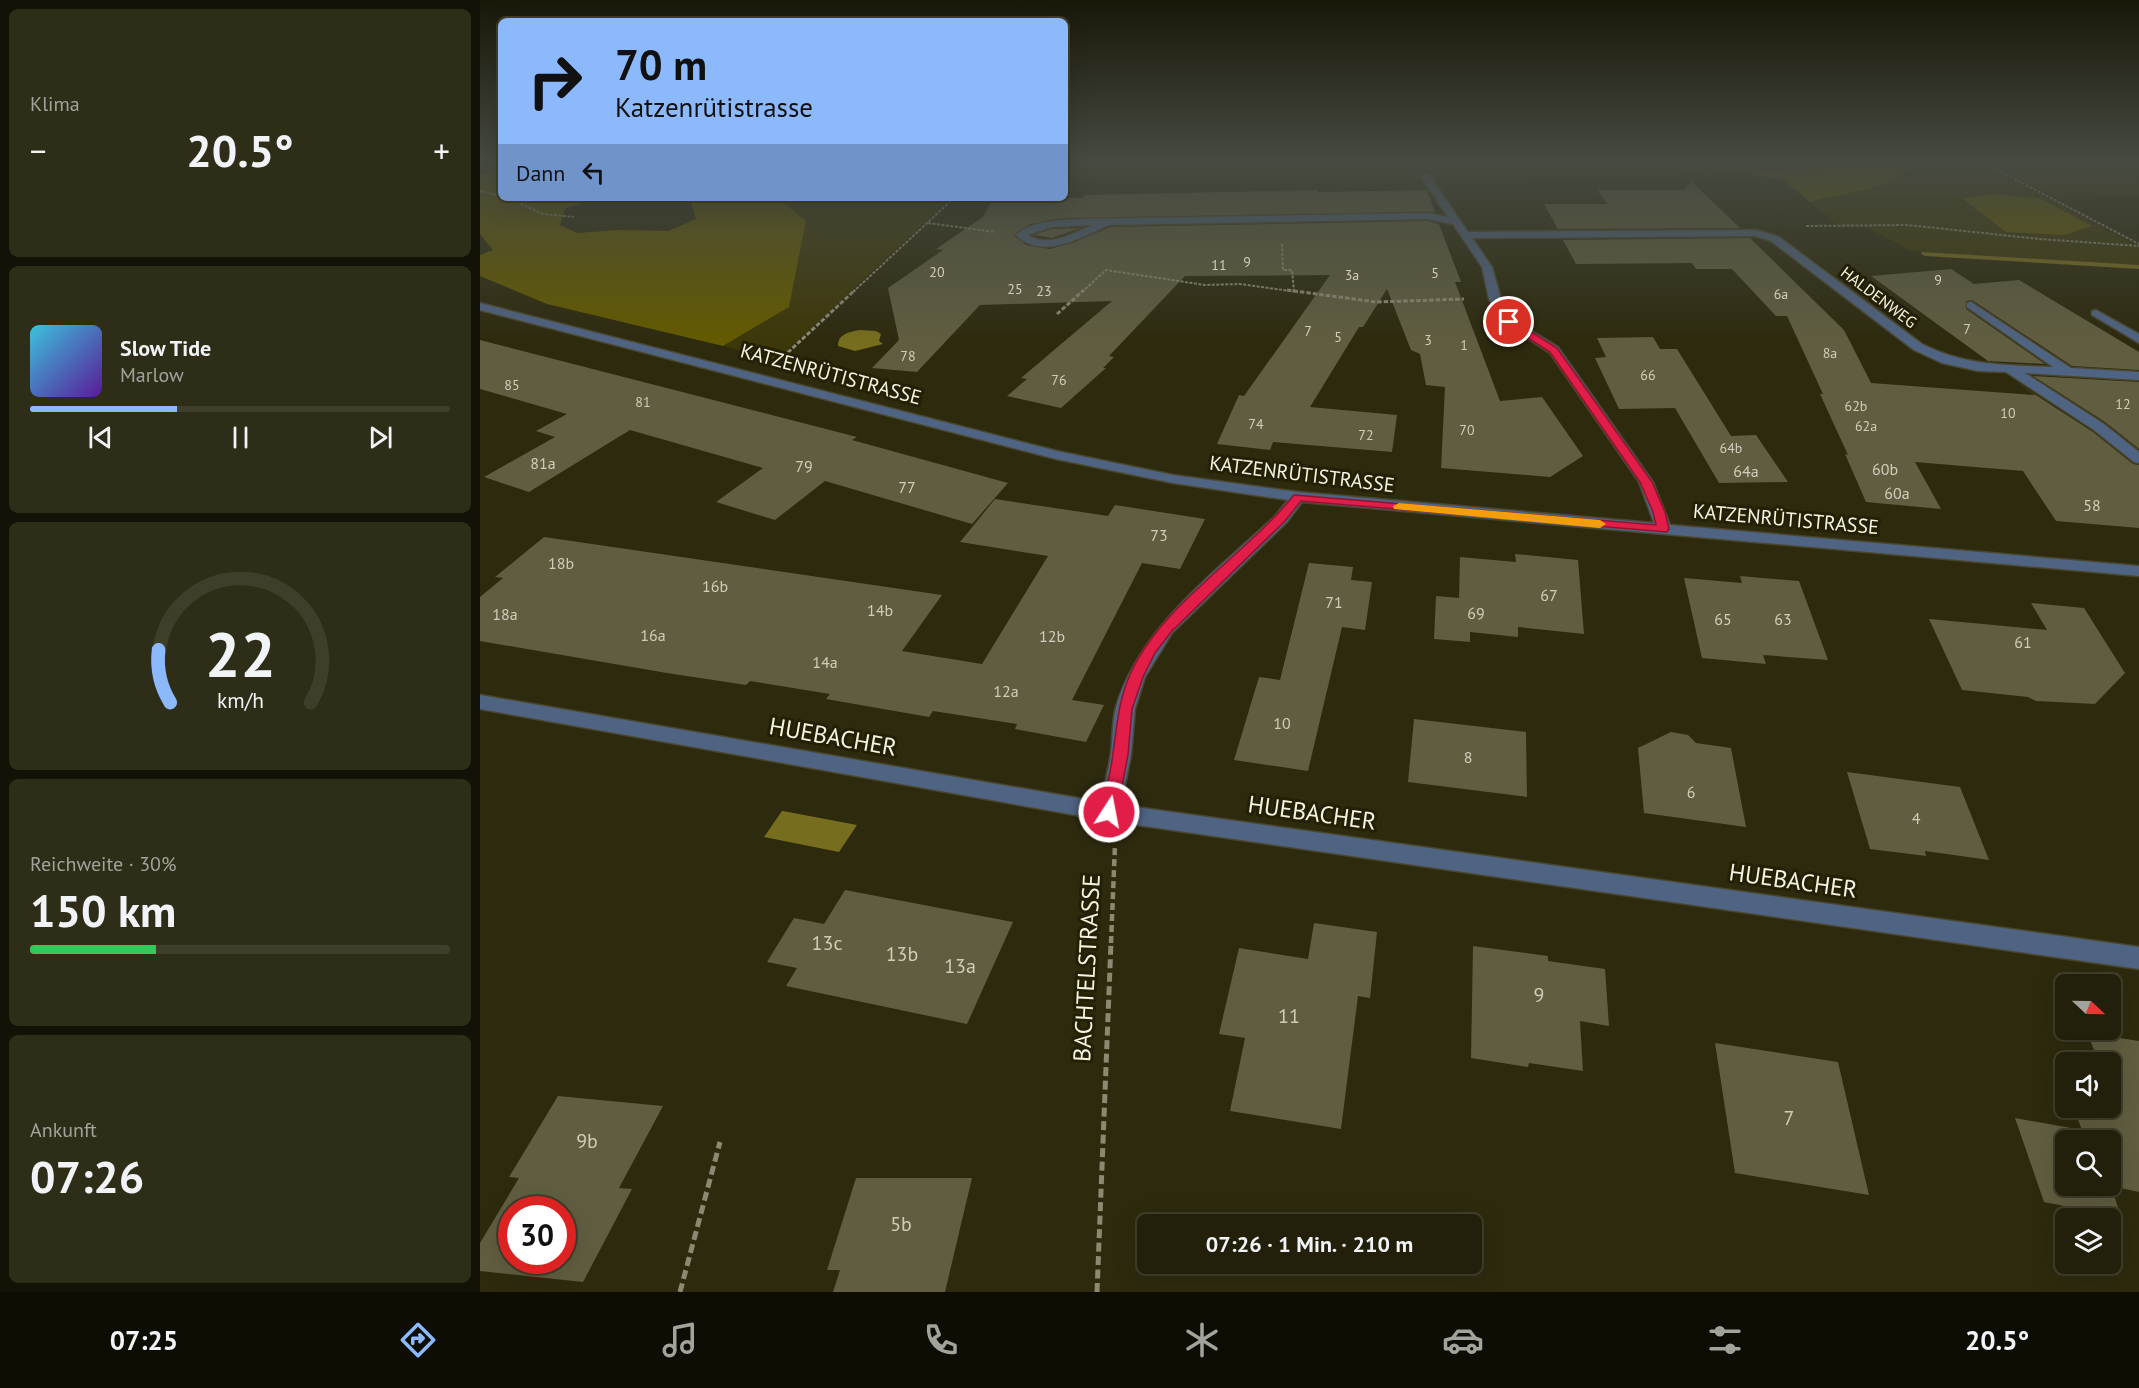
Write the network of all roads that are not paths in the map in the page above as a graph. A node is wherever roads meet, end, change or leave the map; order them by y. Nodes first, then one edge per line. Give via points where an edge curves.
1 (1090, 222) edge
2 (1106, 222) edge
3 (1455, 222) edge
4 (1464, 235) junction
5 (1971, 305) dead end
6 (480, 306) edge
7 (2096, 313) dead end
8 (2139, 339) edge
9 (2010, 369) junction
10 (2068, 372) junction
11 (2139, 376) edge
12 (2139, 459) edge
13 (1298, 497) junction
14 (1663, 529) junction
15 (2139, 571) edge
16 (480, 702) edge
17 (1109, 812) junction
18 (2139, 958) edge

1 - 2 street via 1052,223 1021,235 1042,244 1059,242
3 - 4 street
4 - 9 street, HALDENWEG via 1756,233 1775,239 1918,347 1942,359
4 - 14 street via 1487,267 1495,298 1509,322 1554,350 1646,482
5 - 10 street
6 - 13 street, KATZENRÜTISTRASSE via 1056,455 1173,479
7 - 8 street
9 - 10 street, HALDENWEG
9 - 12 street
10 - 11 street, HALDENWEG
13 - 14 street, KATZENRÜTISTRASSE
13 - 17 street via 1281,519 1167,628 1149,651 1125,709 1121,755
14 - 15 street, KATZENRÜTISTRASSE
16 - 17 street, HUEBACHER
17 - 18 street, HUEBACHER

